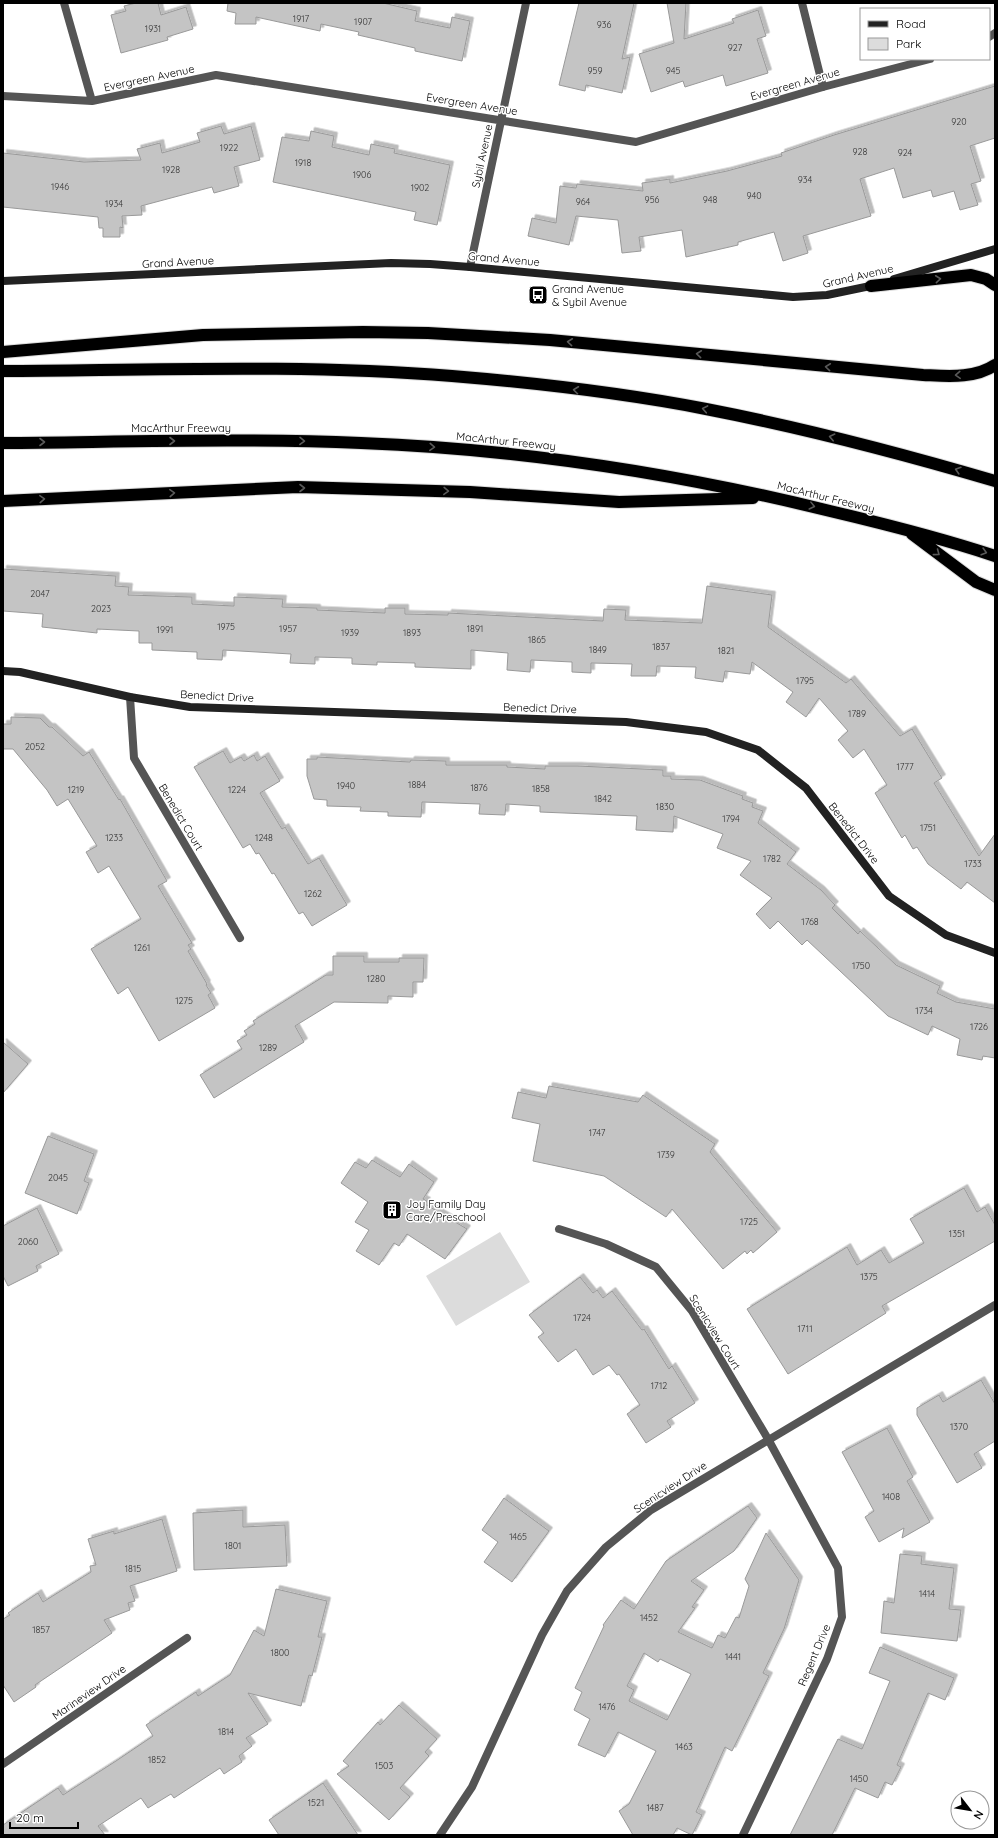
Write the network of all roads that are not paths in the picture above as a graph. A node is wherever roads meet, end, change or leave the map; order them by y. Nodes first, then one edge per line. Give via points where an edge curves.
1 (64, 3) edge
2 (526, 3) edge
3 (802, 3) edge
4 (926, 60) edge
5 (823, 87) junction
6 (3, 96) edge
7 (92, 101) junction
8 (501, 119) junction
9 (995, 249) edge
10 (470, 267) junction
11 (3, 281) edge
12 (995, 285) edge
13 (871, 286) junction
14 (3, 352) edge
15 (995, 365) edge
16 (3, 371) edge
17 (3, 443) edge
18 (995, 481) edge
19 (774, 497) junction
20 (3, 501) edge
21 (906, 529) junction
22 (995, 556) edge
23 (995, 590) edge
24 (3, 671) edge
25 (130, 698) junction
26 (240, 938) dead end
27 (995, 953) edge
28 (559, 1229) dead end
29 (995, 1305) edge
30 (768, 1440) junction
31 (187, 1638) dead end
32 (3, 1764) edge
33 (440, 1835) edge
34 (743, 1835) edge

1 - 7 street
2 - 8 street, Sybil Avenue
3 - 5 street
4 - 5 street, Evergreen Avenue
5 - 8 street, Evergreen Avenue via 636,142
6 - 7 street, Evergreen Avenue
7 - 8 street, Evergreen Avenue via 216,75
8 - 10 street, Sybil Avenue
9 - 13 street, Grand Avenue
10 - 11 street, Grand Avenue via 430,264 346,265
10 - 13 street, Grand Avenue via 793,297 827,295
13 -> 12 highway via 971,275 986,279
15 -> 14 highway via 986,371 970,375 923,375 550,340 428,333 203,335
18 -> 16 highway via 863,444 778,424 705,409 540,385 443,376 277,369
17 -> 19 highway, MacArthur Freeway via 276,440 443,447 613,467
20 -> 19 highway via 298,487 470,492 619,502
19 -> 21 highway, MacArthur Freeway
21 -> 22 highway, MacArthur Freeway
21 -> 23 highway via 976,582
24 - 25 street, Benedict Drive via 20,672
25 - 26 street, Benedict Court via 134,758
25 - 27 street, Benedict Drive via 190,707 626,722 706,732 758,750 806,788 889,896 946,935
28 - 30 street, Scenicview Court via 606,1244 656,1267 692,1311
29 - 30 street, Scenicview Drive
30 - 33 street, Scenicview Drive via 651,1510 606,1547 567,1591 542,1635 472,1787
30 - 34 street, Regent Drive via 838,1568 842,1617 827,1659
31 - 32 street, Marineview Drive

